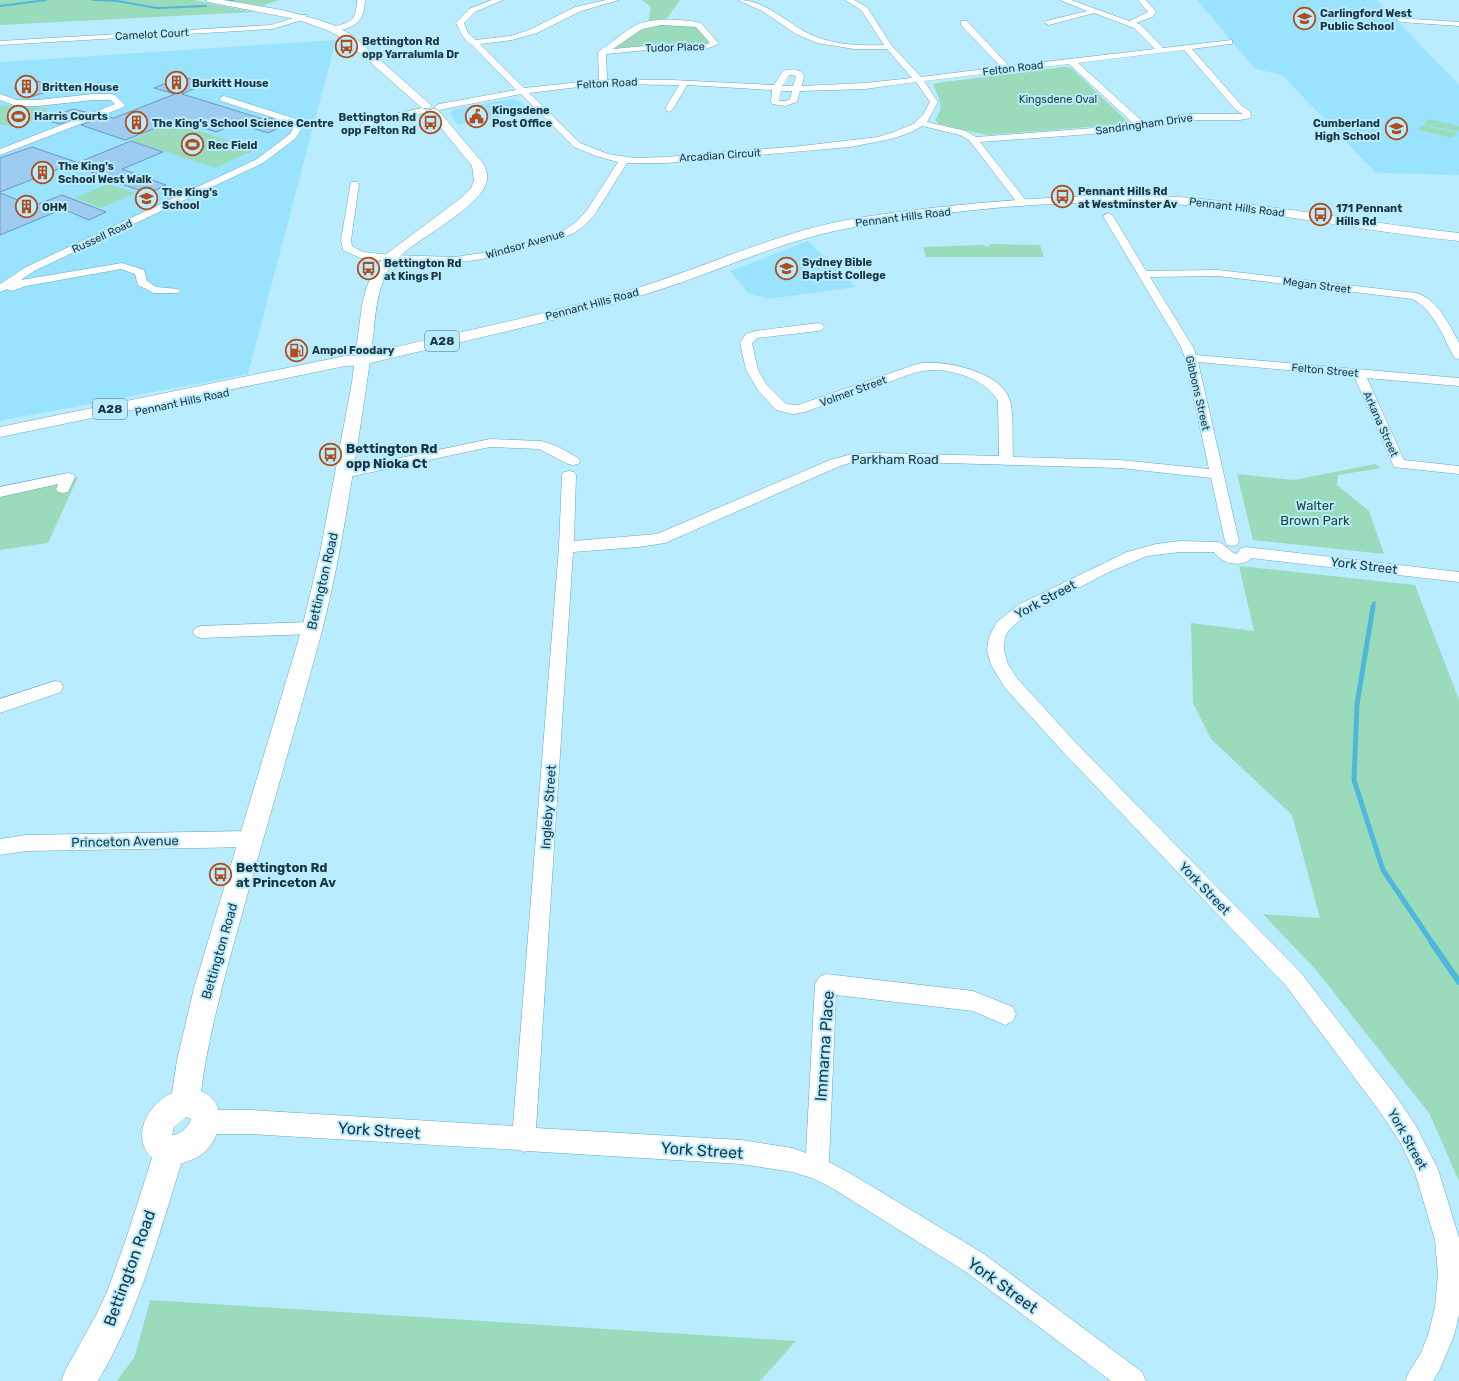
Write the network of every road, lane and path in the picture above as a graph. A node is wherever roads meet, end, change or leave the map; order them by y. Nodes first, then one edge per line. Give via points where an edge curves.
1 (211, 0) edge
2 (361, 0) edge
3 (496, 0) edge
4 (615, 0) edge
5 (742, 0) edge
6 (1064, 0) edge
7 (1142, 0) edge
8 (852, 1) edge
9 (864, 1) edge
10 (1094, 11) junction
11 (303, 17) junction
12 (1401, 20) dead end
13 (964, 23) dead end
14 (1049, 23) dead end
15 (1129, 23) junction
16 (1459, 24) edge
17 (335, 29) junction
18 (1229, 42) dead end
19 (0, 43) edge
20 (472, 43) junction
21 (889, 47) junction
22 (1186, 48) junction
23 (1161, 50) junction
24 (606, 52) junction
25 (1071, 61) junction
26 (1007, 69) junction
27 (918, 80) junction
28 (603, 82) junction
29 (684, 83) junction
30 (776, 88) junction
31 (797, 89) junction
32 (522, 91) junction
33 (0, 97) edge
34 (224, 99) dead end
35 (430, 109) junction
36 (669, 109) dead end
37 (921, 123) junction
38 (1142, 126) junction
39 (364, 132) dead end
40 (974, 140) junction
41 (0, 152) edge
42 (624, 160) junction
43 (354, 184) dead end
44 (1024, 203) junction
45 (1108, 216) dead end
46 (1459, 237) edge
47 (390, 258) junction
48 (1143, 274) junction
49 (174, 290) dead end
50 (0, 292) edge
51 (818, 327) dead end
52 (1459, 355) edge
53 (1191, 358) junction
54 (362, 360) junction
55 (1359, 373) junction
56 (1459, 382) edge
57 (0, 432) edge
58 (0, 441) edge
59 (573, 460) dead end
60 (1006, 461) junction
61 (1459, 470) edge
62 (344, 474) junction
63 (1217, 474) junction
64 (569, 475) dead end
65 (63, 490) dead end
66 (0, 492) edge
67 (1225, 544) junction
68 (566, 547) junction
69 (1459, 576) edge
70 (312, 628) junction
71 (201, 632) dead end
72 (55, 687) dead end
73 (0, 706) edge
74 (251, 839) junction
75 (0, 847) edge
76 (1005, 1014) dead end
77 (195, 1112) junction
78 (524, 1140) junction
79 (817, 1168) junction
80 (78, 1381) edge
81 (1133, 1381) edge
82 (1418, 1381) edge

1 - 11 main road, Bettington Road
2 - 17 street via 357,20
3 - 20 street, Arcadian Circuit via 477,6 464,14 460,23
4 - 20 street via 578,9 534,31 512,38
5 - 21 street via 761,8 814,40 857,47
6 - 10 street
7 - 15 street via 1152,12
8 - 9 street
8 - 21 street, Arcadian Circuit via 864,9
10 - 14 street
10 - 15 street
11 - 17 main road, Bettington Road
11 - 19 street, Camelot Court via 265,27
12 - 16 street
13 - 26 street
15 - 23 street via 1136,26
17 - 35 main road, Bettington Road via 349,38
18 - 22 street, Felton Road
20 - 32 street, Arcadian Circuit
21 - 27 street, Arcadian Circuit
22 - 23 street, Felton Road
22 - 38 street, Sandringham Drive via 1247,115 1189,117
23 - 25 street, Felton Road
24 - 24 street, Tudor Place via 639,27 670,23 698,26 715,44 706,47 656,47
24 - 28 street via 601,54 600,59
25 - 26 street, Felton Road
25 - 38 street
26 - 27 street, Felton Road
27 - 31 street, Felton Road via 865,86
27 - 37 street, Arcadian Circuit via 934,102 929,116
28 - 29 street, Felton Road
28 - 32 street, Felton Road
29 - 30 street, Felton Road
29 - 36 street
30 - 31 street, Felton Road
30 - 31 street via 775,102 782,104 794,100
30 - 31 street via 786,73 794,72 800,76
32 - 35 street, Felton Road
32 - 42 street, Arcadian Circuit via 577,145 590,152
33 - 41 street via 16,102 38,103 112,97 122,105
34 - 50 street, Russell Road via 293,121 298,128 293,136 260,161 30,269
35 - 39 street, Felton Road via 372,122 364,128
35 - 47 main road, Bettington Road via 478,165 481,182 466,201
37 - 40 street via 963,133
37 - 42 street, Arcadian Circuit via 906,131 859,143 656,160
38 - 40 street, Sandringham Drive
40 - 44 street
42 - 47 street, Windsor Avenue via 591,212 575,228 556,237 466,259
43 - 47 street, Windsor Avenue via 346,248 360,255
44 - 46 main road, Pennant Hills Road / A28 via 1119,199 1201,201 1408,232
44 - 54 main road, Pennant Hills Road / A28 via 829,228 783,241 676,280 626,295
45 - 48 street, Gibbons Street
47 - 54 main road, Bettington Road via 373,289
48 - 52 street, Megan Street via 1218,273 1416,296 1432,307
48 - 53 street, Gibbons Street
49 - 50 street via 154,290 142,283 140,272 122,266 23,283
51 - 60 street, Volmer Street via 762,334 747,339 746,347 756,378 781,407 800,409 921,367 946,368 988,382 1003,395
53 - 55 street, Felton Street
53 - 63 street, Gibbons Street
54 - 57 main road, Pennant Hills Road / A28 via 345,361
54 - 58 main road, Pennant Hills Road / A28 via 349,367
54 - 62 main road, Bettington Road
55 - 56 street, Felton Street
55 - 61 street, Arkana Street via 1399,464
59 - 62 street via 541,446 490,443
60 - 63 street, Parkham Road via 1127,465
60 - 68 street, Parkham Road via 852,458 835,463 660,539
62 - 70 main road, Bettington Road via 330,553
63 - 67 street, Gibbons Street
64 - 68 street, Ingleby Street
65 - 66 street via 68,477
67 - 69 street, York Street via 1221,553 1233,558 1241,558 1246,552
67 - 82 street, York Street via 1162,547 1134,554 1019,611 1002,626 995,644 996,655 1010,683 1065,743 1294,980 1408,1134 1426,1169 1437,1202 1447,1240 1451,1274 1448,1307 1441,1336 1430,1362
68 - 78 street, Ingleby Street
70 - 71 street
70 - 74 main road, Bettington Road
72 - 73 street
74 - 75 street, Princeton Avenue via 26,843
74 - 77 main road, Bettington Road via 208,988 191,1060
76 - 79 street, Immarna Place via 973,1001 826,984
77 - 78 street, York Street via 250,1122
77 - 80 main road, Bettington Road via 199,1137 185,1148 170,1150 115,1312
78 - 79 street, York Street via 741,1152 792,1160
79 - 81 street, York Street via 975,1263

